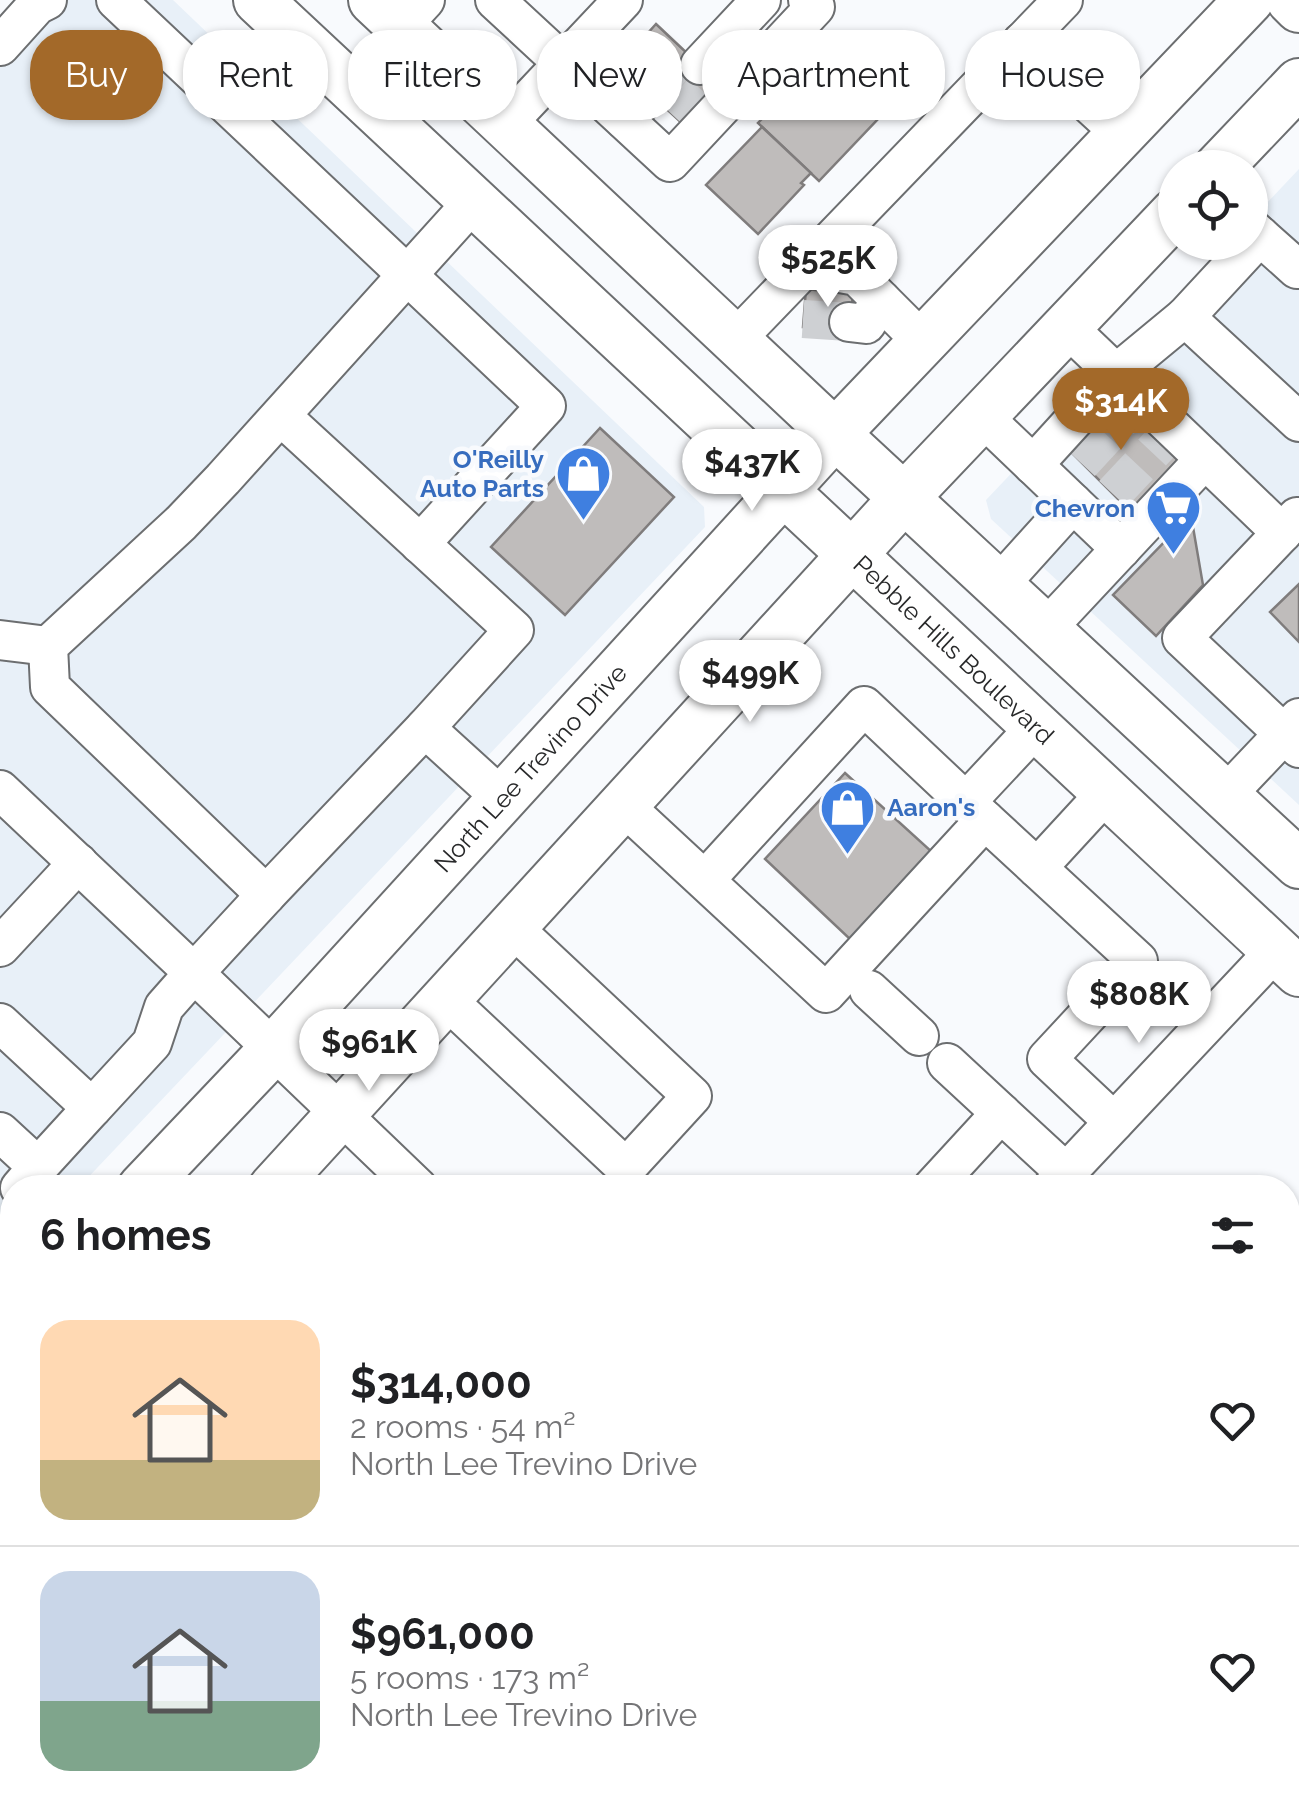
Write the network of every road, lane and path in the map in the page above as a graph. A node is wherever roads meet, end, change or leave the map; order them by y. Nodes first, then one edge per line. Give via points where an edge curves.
1 (47, 0) edge
2 (116, 0) edge
3 (258, 0) edge
4 (495, 0) edge
5 (622, 0) edge
6 (735, 0) edge
7 (761, 0) edge
8 (788, 0) edge
9 (808, 0) edge
10 (1063, 0) edge
11 (1249, 0) edge
12 (1291, 0) edge
13 (1299, 8) edge
14 (400, 9) edge
15 (594, 30) edge
16 (1034, 30) edge
17 (537, 39) edge
18 (0, 46) edge
19 (700, 66) junction
20 (1299, 83) edge
21 (537, 91) edge
22 (965, 101) edge
23 (682, 104) tunnel mouth
24 (1107, 120) edge
25 (505, 125) junction
26 (1122, 134) junction
27 (1235, 150) edge
28 (474, 201) junction
29 (1158, 231) edge
30 (1268, 242) edge
31 (1231, 260) edge
32 (806, 267) junction
33 (1298, 269) edge
34 (407, 277) junction
35 (881, 300) junction
36 (1185, 317) junction
37 (849, 322) tunnel mouth
38 (1067, 327) junction
39 (735, 340) junction
40 (923, 342) junction
41 (1128, 395) junction
42 (281, 416) junction
43 (982, 416) junction
44 (1299, 422) edge
45 (835, 434) junction
46 (1205, 459) junction
47 (1075, 489) junction
48 (785, 491) junction
49 (904, 498) junction
50 (1291, 524) edge
51 (420, 544) junction
52 (1121, 549) junction
53 (854, 554) junction
54 (998, 586) junction
55 (1046, 630) junction
56 (0, 640) edge
57 (48, 646) junction
58 (1037, 726) junction
59 (425, 728) junction
60 (1294, 733) edge
61 (0, 790) edge
62 (1107, 792) junction
63 (1225, 796) junction
64 (503, 799) junction
65 (623, 805) junction
66 (976, 811) junction
67 (78, 863) junction
68 (1299, 864) edge
69 (1037, 868) junction
70 (704, 880) junction
71 (266, 894) junction
72 (512, 927) junction
73 (0, 947) edge
74 (1287, 961) edge
75 (194, 974) junction
76 (870, 990) dead end
77 (446, 999) junction
78 (0, 1023) edge
79 (919, 1036) dead end
80 (272, 1050) junction
81 (948, 1063) dead end
82 (92, 1108) junction
83 (1000, 1113) junction
84 (340, 1114) junction
85 (1114, 1122) junction
86 (0, 1132) edge
87 (27, 1175) edge
88 (32, 1175) edge
89 (154, 1175) edge
90 (284, 1175) edge
91 (404, 1175) edge
92 (614, 1175) edge
93 (620, 1175) edge
94 (944, 1175) edge
95 (1055, 1175) edge
96 (1064, 1175) edge

1 - 18 street
2 - 34 street
3 - 28 main road, Pebble Hills Boulevard
4 - 17 street
5 - 15 street
6 - 19 street
7 - 19 street
8 - 19 street
9 - 23 street via 815,6
10 - 16 street
11 - 26 main road, North Lee Trevino Drive
12 - 13 main road
14 - 25 main road
20 - 27 main road
21 - 25 street
22 - 32 street
24 - 26 street
25 - 39 main road
26 - 40 main road, North Lee Trevino Drive
28 - 34 street
28 - 48 main road, Pebble Hills Boulevard
29 - 38 main road
30 - 33 street
31 - 36 street
32 - 35 street via 857,276
32 - 39 street via 791,307
34 - 42 street
34 - 51 street via 546,406
35 - 37 street via 866,324
35 - 40 street
36 - 41 street
36 - 44 street
38 - 41 street
38 - 43 main road
39 - 45 main road
40 - 45 main road, North Lee Trevino Drive
41 - 46 street via 1167,436
41 - 47 street
42 - 51 street
42 - 57 street via 180,523
43 - 47 street
43 - 49 main road
45 - 48 main road, North Lee Trevino Drive
45 - 49 main road
46 - 50 street
46 - 52 street
47 - 52 street
47 - 54 street
48 - 53 main road, Pebble Hills Boulevard
48 - 64 main road, North Lee Trevino Drive
49 - 53 main road
49 - 54 main road
50 - 60 street via 1182,638
51 - 59 street via 514,630
52 - 55 street
53 - 58 main road, Pebble Hills Boulevard
53 - 65 main road
54 - 55 main road
55 - 63 main road
56 - 57 street
57 - 71 street via 50,687
58 - 62 main road, Pebble Hills Boulevard
58 - 66 street
59 - 64 street
59 - 71 street
60 - 63 street
61 - 67 street
62 - 69 street
62 - 74 main road, Pebble Hills Boulevard
63 - 68 main road
64 - 80 main road, North Lee Trevino Drive
65 - 70 street
65 - 72 main road
66 - 69 street
66 - 70 street via 864,706
66 - 70 street via 826,992
67 - 73 street
67 - 75 street
69 - 85 street via 1138,961 1047,1060
71 - 75 street
72 - 77 main road
72 - 93 street via 692,1096
74 - 85 street
75 - 80 street
75 - 82 street via 164,1007 152,1043
76 - 79 street
77 - 84 main road
77 - 92 street
78 - 82 street
80 - 84 street
80 - 89 main road, North Lee Trevino Drive
81 - 83 street
82 - 88 street
83 - 94 street
83 - 95 street
84 - 90 main road
84 - 91 street
85 - 96 street
86 - 87 street

